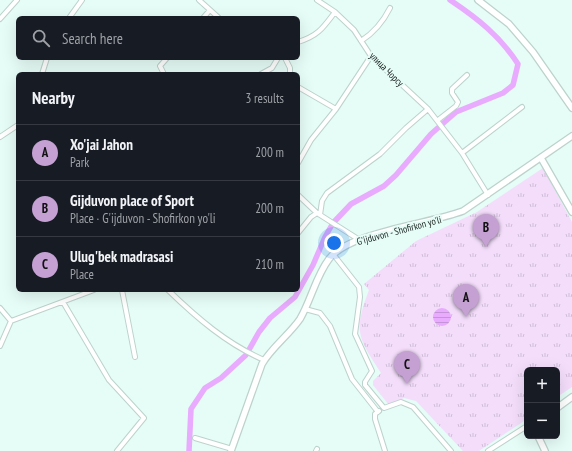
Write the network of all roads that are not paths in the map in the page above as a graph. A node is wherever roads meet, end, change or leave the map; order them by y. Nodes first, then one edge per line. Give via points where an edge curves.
1 (17, 0) edge
2 (82, 0) edge
3 (199, 0) edge
4 (317, 0) edge
5 (478, 0) edge
6 (390, 8) dead end
7 (210, 10) junction
8 (335, 12) junction
9 (70, 16) edge
10 (205, 16) edge
11 (217, 16) edge
12 (0, 19) edge
13 (300, 41) edge
14 (361, 41) junction
15 (371, 56) junction
16 (46, 60) edge
17 (165, 60) edge
18 (277, 60) edge
19 (286, 60) edge
20 (43, 72) edge
21 (163, 72) edge
22 (265, 72) edge
23 (290, 72) edge
24 (467, 75) dead end
25 (300, 89) edge
26 (522, 107) dead end
27 (572, 108) edge
28 (336, 109) junction
29 (428, 109) junction
30 (439, 121) junction
31 (16, 126) edge
32 (1, 135) edge
33 (572, 136) edge
34 (462, 152) junction
35 (541, 158) junction
36 (300, 159) edge
37 (488, 195) junction
38 (300, 197) edge
39 (572, 212) edge
40 (318, 214) junction
41 (300, 231) edge
42 (358, 239) junction
43 (333, 254) junction
44 (89, 292) edge
45 (122, 292) edge
46 (170, 292) edge
47 (63, 302) junction
48 (0, 308) edge
49 (305, 309) junction
50 (11, 321) junction
51 (0, 346) edge
52 (135, 357) dead end
53 (264, 360) junction
54 (572, 397) edge
55 (560, 406) edge
56 (384, 408) junction
57 (378, 412) junction
58 (524, 428) edge
59 (195, 438) dead end
60 (539, 439) edge
61 (232, 450) edge
62 (117, 451) edge
63 (385, 451) edge
64 (450, 451) edge
65 (488, 451) edge
66 (545, 451) edge

1 - 12 street
2 - 9 street
3 - 7 street
4 - 8 street, улица Чорсу
5 - 27 main road via 509,24 533,52
6 - 14 street via 382,23 370,36
7 - 10 street
7 - 11 street
8 - 13 street via 321,31
8 - 14 street, улица Чорсу via 354,30
14 - 15 street, улица Чорсу
15 - 28 street
15 - 29 street, улица Чорсу
16 - 20 street
17 - 21 street via 160,66
18 - 22 street via 272,68
19 - 23 street
24 - 30 street via 452,89 458,102 456,106
25 - 28 street
26 - 34 street
28 - 36 street via 311,140
29 - 30 street, улица Чорсу
29 - 40 street via 380,154 327,193
30 - 34 street, улица Чорсу
31 - 32 street
33 - 35 main road, G'ijduvon - Shofirkon yo'li
34 - 37 street, улица Чорсу
35 - 37 main road, G'ijduvon - Shofirkon yo'li
35 - 39 main road
37 - 42 main road, G'ijduvon - Shofirkon yo'li via 448,217
38 - 40 street
40 - 41 street
40 - 42 street
42 - 43 main road, G'ijduvon - Shofirkon yo'li
43 - 49 main road, G'ijduvon - Shofirkon yo'li via 326,263
43 - 56 street via 359,287 355,334 372,372 365,384
44 - 47 street
45 - 52 street
46 - 53 street via 198,319
47 - 50 street
47 - 62 street via 109,380 144,418
48 - 50 street
49 - 53 main road, G'ijduvon - Shofirkon yo'li via 294,327
49 - 57 street via 320,313 330,326 352,379
50 - 51 street
53 - 61 main road, G'ijduvon - Shofirkon yo'li
54 - 55 main road
56 - 57 street
56 - 64 street via 401,402 413,407
57 - 63 street via 374,419
58 - 65 street
59 - 61 street
60 - 66 main road

